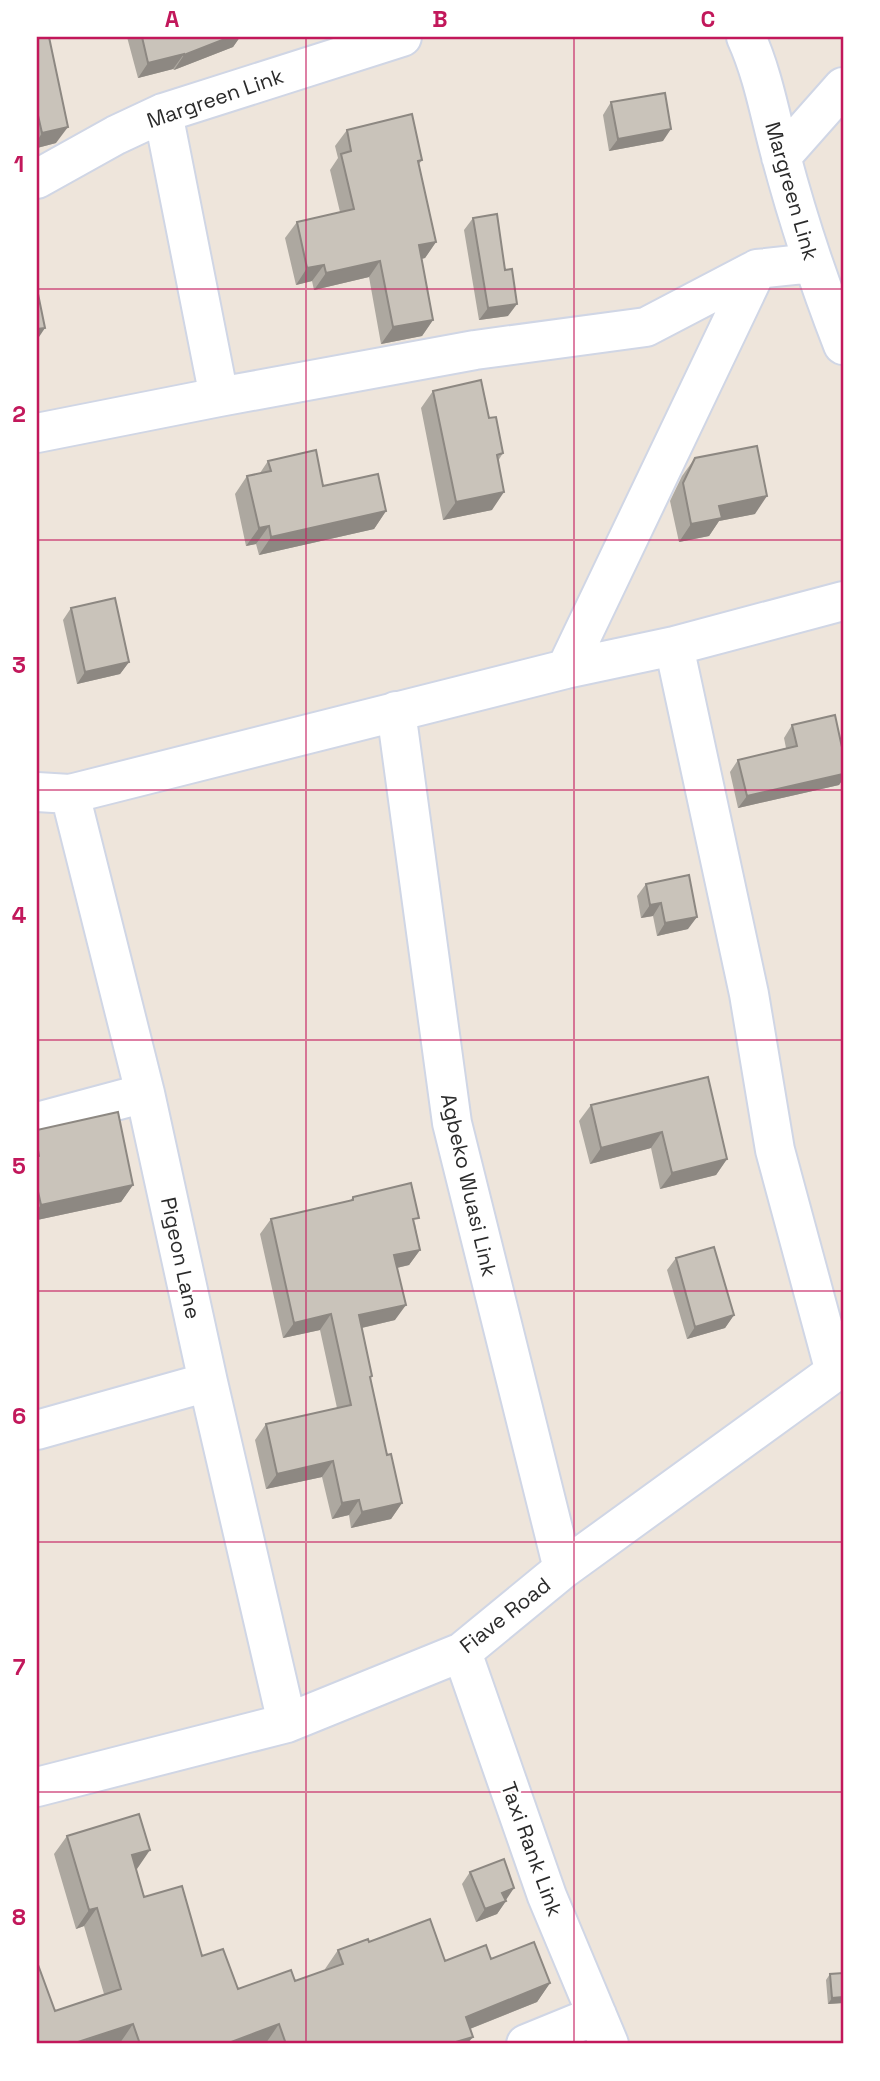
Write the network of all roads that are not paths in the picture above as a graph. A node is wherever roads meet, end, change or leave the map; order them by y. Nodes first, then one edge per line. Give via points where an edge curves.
1 (402, 37) edge
2 (746, 37) edge
3 (299, 52) edge
4 (843, 87) edge
5 (163, 113) junction
6 (781, 157) junction
7 (37, 179) edge
8 (813, 263) junction
9 (757, 269) junction
10 (843, 345) edge
11 (219, 397) junction
12 (37, 433) edge
13 (843, 601) edge
14 (674, 646) junction
15 (566, 669) junction
16 (396, 711) junction
17 (53, 793) edge
18 (145, 1093) junction
19 (37, 1122) edge
20 (839, 1369) edge
21 (208, 1382) junction
22 (37, 1430) edge
23 (563, 1569) junction
24 (462, 1652) junction
25 (287, 1723) junction
26 (37, 1787) edge
27 (603, 2030) edge
28 (526, 2044) edge

1 - 3 street, Margreen Link
2 - 6 street, Margreen Link
3 - 5 street, Margreen Link
4 - 6 street
5 - 7 street, Margreen Link
5 - 11 street
6 - 8 street, Margreen Link
8 - 9 street
8 - 10 street, Margreen Link
9 - 11 street via 646,327 475,350
9 - 15 street
11 - 12 street
13 - 14 street
14 - 15 street
14 - 20 street via 749,994 775,1150
15 - 16 street
16 - 17 street
16 - 23 street, Agbeko Wuasi Link via 452,1122
17 - 18 street, Pigeon Lane
18 - 19 street
18 - 21 street, Pigeon Lane
20 - 23 street, Fiave Road
21 - 22 street
21 - 25 street, Pigeon Lane
23 - 24 street, Fiave Road
24 - 25 street, Fiave Road
24 - 27 street, Taxi Rank Link via 547,1896
25 - 26 street, Fiave Road
27 - 28 street

